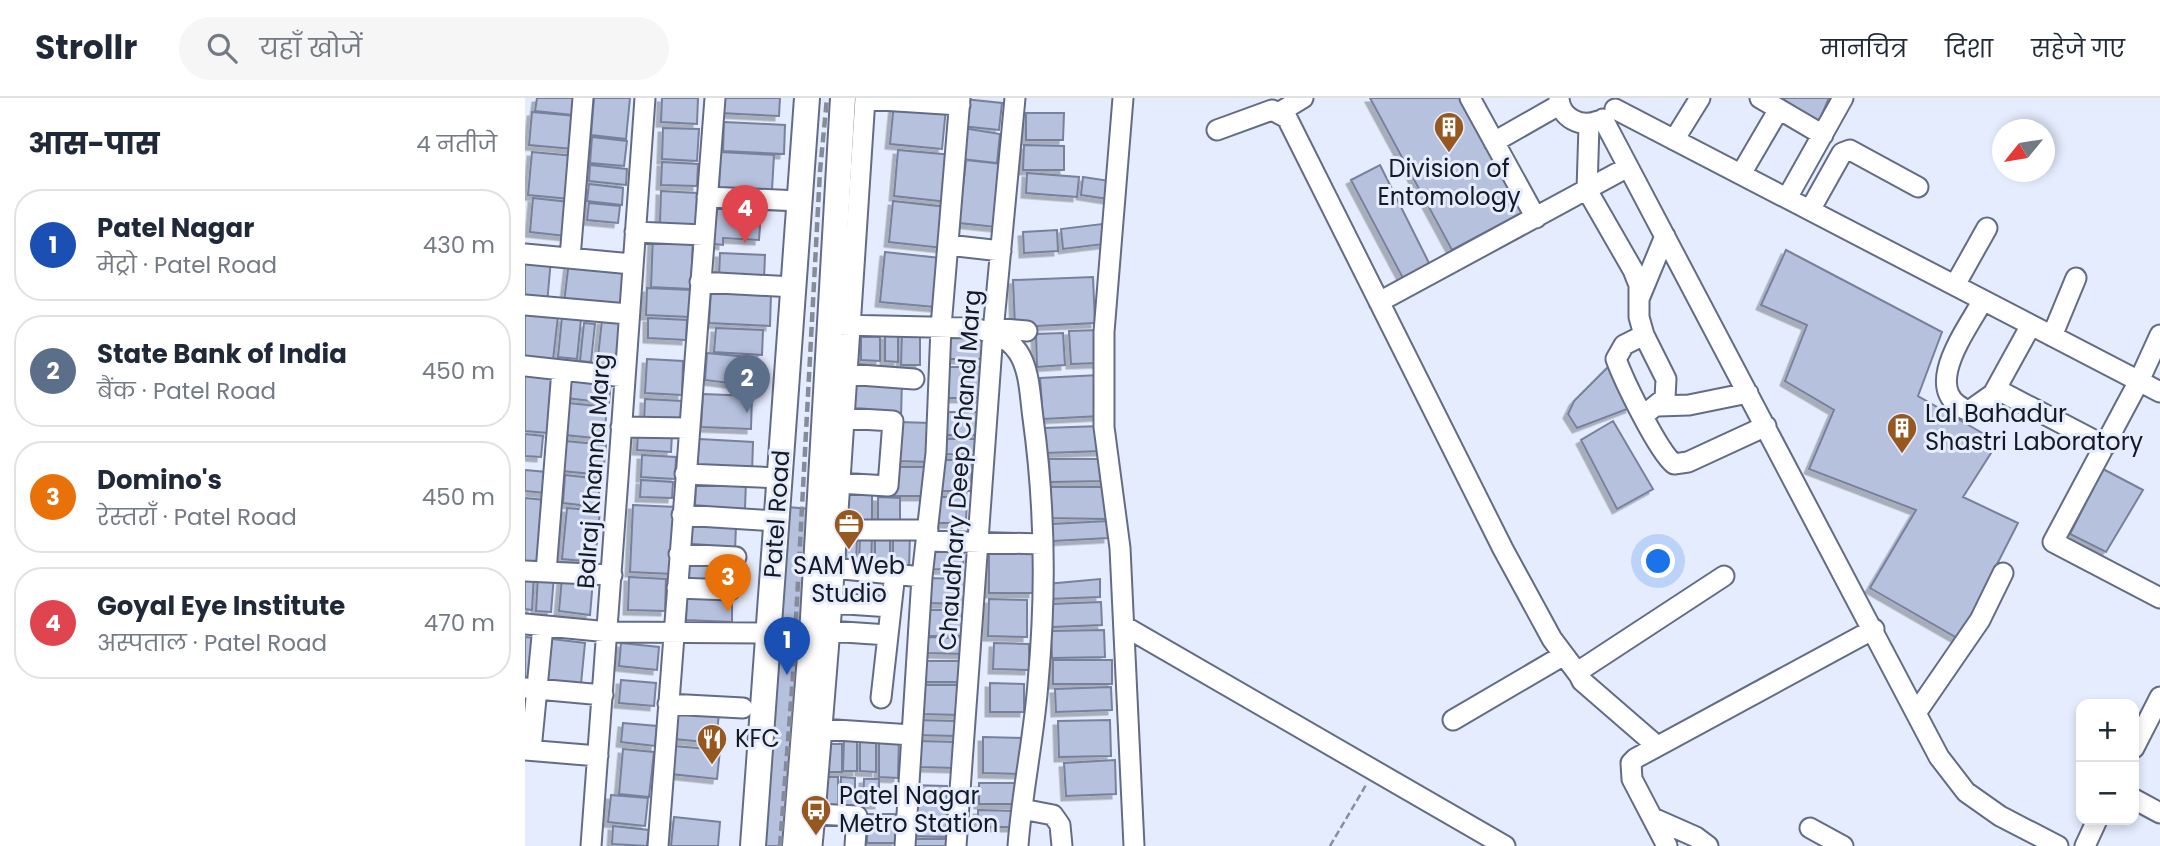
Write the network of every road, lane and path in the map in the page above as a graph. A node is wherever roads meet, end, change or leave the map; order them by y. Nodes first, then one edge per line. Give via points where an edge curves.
1 (583, 98) edge
2 (645, 98) edge
3 (715, 98) edge
4 (807, 98) edge
5 (843, 98) edge
6 (865, 98) edge
7 (1015, 98) edge
8 (1123, 98) edge
9 (1303, 98) edge
10 (1470, 98) edge
11 (1700, 98) edge
12 (1761, 98) edge
13 (1843, 98) edge
14 (960, 101) edge
15 (1559, 102) edge
16 (1779, 109) junction
17 (1280, 112) junction
18 (1606, 113) edge
19 (1217, 130) dead end
20 (1823, 135) junction
21 (1674, 140) junction
22 (1494, 142) junction
23 (1628, 167) junction
24 (1741, 174) junction
25 (1918, 187) dead end
26 (1587, 190) junction
27 (707, 197) junction
28 (1787, 198) junction
29 (800, 201) junction
30 (1810, 210) junction
31 (1536, 218) junction
32 (1987, 228) dead end
33 (635, 232) junction
34 (704, 235) junction
35 (1665, 236) junction
36 (948, 245) junction
37 (1000, 251) junction
38 (525, 254) edge
39 (570, 258) junction
40 (632, 264) junction
41 (2076, 278) dead end
42 (700, 282) junction
43 (1955, 285) junction
44 (794, 287) junction
45 (1639, 300) junction
46 (1983, 300) junction
47 (1379, 302) junction
48 (525, 305) edge
49 (628, 313) junction
50 (840, 325) junction
51 (2031, 325) junction
52 (941, 327) junction
53 (993, 330) junction
54 (1027, 331) dead end
55 (1644, 334) junction
56 (2052, 335) junction
57 (2160, 335) edge
58 (525, 366) edge
59 (562, 370) junction
60 (846, 374) junction
61 (625, 377) junction
62 (914, 379) dead end
63 (2139, 381) junction
64 (1996, 388) junction
65 (2160, 392) edge
66 (1748, 393) junction
67 (1651, 411) junction
68 (843, 418) junction
69 (1766, 426) junction
70 (621, 427) junction
71 (689, 428) junction
72 (2105, 446) junction
73 (685, 474) junction
74 (780, 478) junction
75 (838, 483) junction
76 (682, 515) junction
77 (777, 522) junction
78 (835, 530) junction
79 (927, 536) junction
80 (979, 542) junction
81 (1042, 544) junction
82 (679, 554) junction
83 (736, 557) dead end
84 (833, 568) junction
85 (525, 571) edge
86 (546, 572) junction
87 (895, 573) junction
88 (2003, 573) dead end
89 (612, 575) junction
90 (1724, 576) dead end
91 (922, 577) junction
92 (677, 588) junction
93 (730, 590) dead end
94 (2160, 598) edge
95 (832, 603) junction
96 (891, 607) junction
97 (534, 625) edge
98 (1124, 625) junction
99 (1874, 629) junction
100 (829, 631) junction
101 (609, 632) junction
102 (674, 633) junction
103 (768, 633) junction
104 (888, 635) junction
105 (1564, 655) junction
106 (1579, 675) junction
107 (531, 688) edge
108 (603, 695) junction
109 (2160, 697) edge
110 (881, 698) dead end
111 (668, 704) junction
112 (743, 708) dead end
113 (1916, 713) junction
114 (1453, 720) dead end
115 (821, 729) junction
116 (912, 735) junction
117 (2139, 738) edge
118 (1657, 746) junction
119 (528, 750) edge
120 (598, 756) junction
121 (1375, 770) junction
122 (2139, 802) edge
123 (1021, 808) junction
124 (2160, 813) edge
125 (815, 814) junction
126 (1653, 818) junction
127 (2095, 825) edge
128 (1810, 828) dead end
129 (591, 846) edge
130 (658, 846) edge
131 (753, 846) edge
132 (795, 846) edge
133 (811, 846) edge
134 (855, 846) edge
135 (905, 846) edge
136 (956, 846) edge
137 (1018, 846) edge
138 (1062, 846) edge
139 (1134, 846) edge
140 (1330, 846) edge
141 (1506, 846) edge
142 (1667, 846) edge
143 (1708, 846) edge
144 (1843, 846) edge
145 (2058, 846) edge
146 (2085, 846) edge

1 - 39 street
2 - 33 street, Balraj Khanna Marg
3 - 27 street
4 - 29 main road, Patel Road
5 - 50 main road, Patel Road
6 - 14 street
6 - 50 street
7 - 37 street, Chaudhary Deep Chand Marg
8 - 98 street via 1104,332 1104,427 1120,548
9 - 17 street
10 - 22 street
11 - 21 street
12 - 16 street
13 - 20 street
14 - 36 street
15 - 18 street via 1571,120
15 - 22 street
16 - 20 street
16 - 24 street
17 - 19 street via 1262,112
17 - 47 street
18 - 21 street
18 - 23 street
18 - 26 street
20 - 28 street
21 - 24 street
22 - 31 street
23 - 26 street
23 - 35 street
24 - 28 street
25 - 30 street via 1850,150 1842,153
26 - 31 street
26 - 45 street via 1633,270
27 - 29 street
27 - 34 street
28 - 30 street
29 - 44 main road, Patel Road
30 - 43 street
31 - 47 street
32 - 43 street
33 - 34 street
33 - 40 street, Balraj Khanna Marg
34 - 42 street
35 - 45 street
35 - 66 street
36 - 37 street
36 - 52 street
37 - 53 street, Chaudhary Deep Chand Marg
38 - 39 street
39 - 40 street
40 - 49 street, Balraj Khanna Marg
41 - 56 street
42 - 44 street
42 - 71 street
43 - 46 street
44 - 74 main road, Patel Road
45 - 55 street
46 - 51 street
46 - 64 street via 1948,368 1945,388 1959,407 1969,411
47 - 105 street via 1509,560
48 - 49 street
49 - 61 street, Balraj Khanna Marg
50 - 52 street
50 - 60 street
50 - 132 main road, Patel Road
51 - 56 street
51 - 64 street
52 - 53 street
52 - 79 street
53 - 54 street
53 - 80 street, Chaudhary Deep Chand Marg
53 - 81 street via 1009,340 1027,376
55 - 67 street via 1668,390
55 - 67 street via 1624,345 1616,359
56 - 63 street
57 - 63 street
58 - 59 street
59 - 61 street
59 - 86 street
60 - 62 street
60 - 68 street
61 - 70 street, Balraj Khanna Marg
63 - 65 street
63 - 72 street
64 - 72 street
66 - 67 street
66 - 69 street
67 - 69 street via 1668,458 1681,465
68 - 75 street
68 - 75 street via 893,421 888,486
69 - 99 street
70 - 71 street
70 - 89 street, Balraj Khanna Marg
71 - 73 street
72 - 94 street via 2053,542
73 - 74 street
73 - 76 street
74 - 77 main road, Patel Road
75 - 78 street
76 - 77 street
76 - 82 street
77 - 103 main road, Patel Road
78 - 79 street
78 - 84 street
79 - 80 street
79 - 91 street
80 - 81 street
80 - 136 street, Chaudhary Deep Chand Marg
81 - 123 street via 1038,681
82 - 83 street
82 - 92 street
84 - 87 street
84 - 95 street
85 - 86 street
86 - 89 street
87 - 91 street
87 - 96 street
88 - 113 street via 1980,620
89 - 101 street, Balraj Khanna Marg
90 - 106 street
91 - 116 street
92 - 93 street
92 - 102 street
95 - 96 street
95 - 100 street
96 - 104 street
97 - 101 street
97 - 107 street
98 - 121 street
98 - 139 street
99 - 113 street
99 - 118 street
100 - 104 street
100 - 115 street
101 - 102 street
101 - 108 street, Balraj Khanna Marg
102 - 103 street
102 - 111 street
103 - 131 main road, Patel Road
104 - 110 street
105 - 106 street
105 - 114 street
106 - 118 street
107 - 108 street
107 - 119 street
108 - 120 street, Balraj Khanna Marg
109 - 117 street
111 - 112 street
111 - 130 street
113 - 145 street via 1939,757 1966,792
115 - 116 street
115 - 125 street
116 - 135 street
118 - 126 street via 1636,758 1630,771
119 - 120 street
120 - 129 street, Balraj Khanna Marg
121 - 140 path
121 - 141 street
122 - 124 street
123 - 137 street
123 - 138 street via 1053,815 1060,825
125 - 133 street
125 - 134 street via 857,817
126 - 142 street
126 - 143 street
127 - 146 street
128 - 144 street

